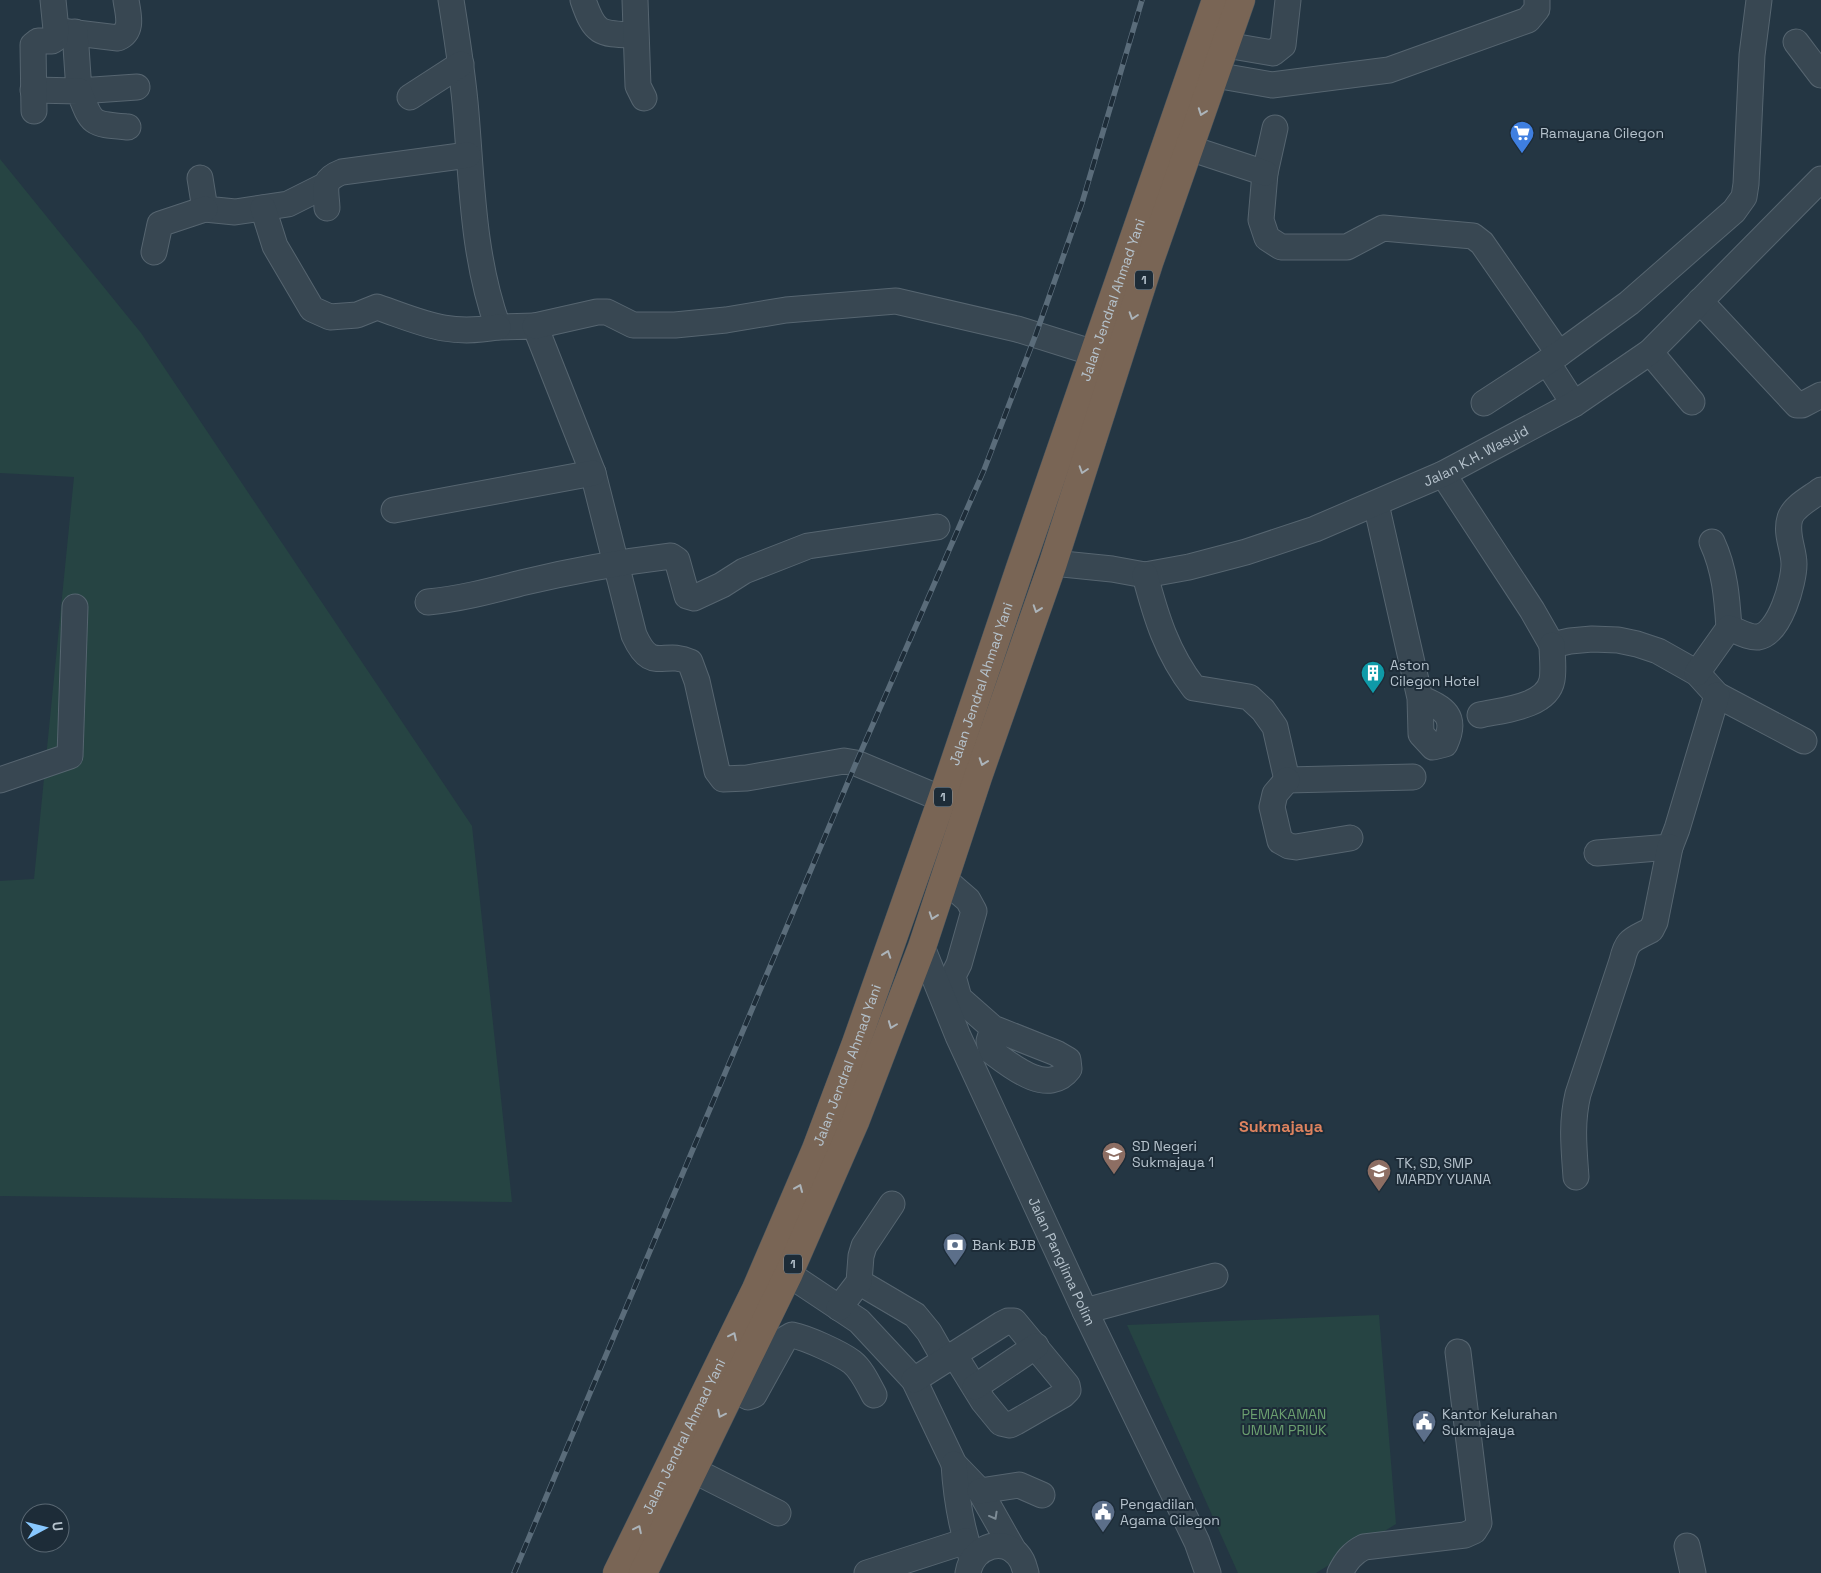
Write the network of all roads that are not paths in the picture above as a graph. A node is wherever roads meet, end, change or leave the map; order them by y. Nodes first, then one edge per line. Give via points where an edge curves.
1 (53, 0) edge
2 (126, 0) edge
3 (451, 0) edge
4 (583, 0) edge
5 (635, 0) edge
6 (1216, 0) edge
7 (1241, 0) edge
8 (1288, 0) edge
9 (1537, 0) edge
10 (1759, 0) edge
11 (66, 31) junction
12 (635, 35) junction
13 (1796, 42) dead end
14 (1226, 45) junction
15 (461, 64) junction
16 (1215, 75) junction
17 (1821, 75) edge
18 (137, 87) dead end
19 (79, 91) junction
20 (410, 97) dead end
21 (644, 98) dead end
22 (128, 127) dead end
23 (1275, 128) dead end
24 (1189, 148) junction
25 (468, 155) junction
26 (1265, 173) junction
27 (200, 178) dead end
28 (1821, 179) edge
29 (263, 208) junction
30 (205, 210) junction
31 (154, 252) dead end
32 (1700, 301) junction
33 (535, 326) junction
34 (498, 327) junction
35 (1094, 352) junction
36 (1650, 352) junction
37 (1553, 358) junction
38 (1821, 395) edge
39 (1692, 402) dead end
40 (1484, 403) dead end
41 (1574, 404) junction
42 (593, 473) junction
43 (1443, 474) junction
44 (1821, 490) edge
45 (1376, 504) junction
46 (394, 510) dead end
47 (937, 527) dead end
48 (1712, 542) dead end
49 (616, 563) junction
50 (1053, 563) junction
51 (1145, 575) junction
52 (428, 602) dead end
53 (75, 607) dead end
54 (1729, 628) junction
55 (1552, 645) junction
56 (1697, 673) junction
57 (1717, 695) junction
58 (1420, 698) dead end
59 (1480, 715) dead end
60 (1804, 741) dead end
61 (1413, 777) dead end
62 (0, 780) edge
63 (1287, 780) junction
64 (942, 798) junction
65 (1350, 838) dead end
66 (1670, 847) junction
67 (1597, 853) dead end
68 (945, 880) junction
69 (922, 947) junction
70 (993, 1028) dead end
71 (1576, 1178) dead end
72 (892, 1204) dead end
73 (778, 1267) junction
74 (1215, 1276) dead end
75 (859, 1282) junction
76 (839, 1308) junction
77 (1086, 1311) junction
78 (1036, 1346) junction
79 (1458, 1352) dead end
80 (950, 1357) junction
81 (914, 1380) junction
82 (975, 1387) junction
83 (733, 1388) junction
84 (874, 1395) dead end
85 (954, 1464) junction
86 (693, 1470) junction
87 (980, 1491) junction
88 (1042, 1495) dead end
89 (778, 1513) dead end
90 (1687, 1546) dead end
91 (1014, 1551) junction
92 (968, 1558) edge
93 (616, 1573) edge
94 (643, 1573) edge
95 (867, 1573) edge
96 (1026, 1573) edge
97 (1208, 1573) edge
98 (1340, 1573) edge
99 (1693, 1573) edge

1 - 11 street
2 - 11 street via 129,29 125,35 118,38
3 - 15 street
4 - 12 street via 596,28 605,34
5 - 12 street
6 - 35 highway, Jalan Jendral Ahmad Yani / 1
7 - 14 highway, Jalan Jendral Ahmad Yani / 1
8 - 14 street via 1283,45 1273,53
9 - 16 street via 1537,8 1528,20 1389,70 1272,85
10 - 37 street via 1752,55 1744,197 1734,212 1629,303
11 - 19 street
11 - 19 street via 54,40 38,41 33,46 34,101
12 - 21 street via 638,86
13 - 17 street
14 - 16 highway, Jalan Jendral Ahmad Yani / 1
15 - 20 street
15 - 25 street
16 -> 24 highway, Jalan Jendral Ahmad Yani / 1
18 - 19 street
19 - 22 street via 93,121 100,125
23 - 26 street
24 - 26 street
24 -> 50 highway, Jalan Jendral Ahmad Yani / 1
25 - 29 street via 342,172 328,180 326,197
25 - 34 street via 479,254
26 - 37 street via 1262,220 1267,238 1282,247 1347,247 1384,228 1473,236 1482,243
27 - 30 street
28 - 32 street, Jalan K.H. Wasyid
29 - 30 street via 235,212
29 - 34 street via 275,246 312,309 330,317 357,315 377,307 443,329
30 - 31 street via 160,224
32 - 36 street, Jalan K.H. Wasyid
32 - 38 street via 1797,405
33 - 34 street
33 - 35 street via 597,312 607,312 633,325 674,325 786,310 896,301 1017,329
33 - 42 street
35 - 64 highway, Jalan Jendral Ahmad Yani / 1
36 - 39 street
36 - 41 street, Jalan K.H. Wasyid
37 - 40 street
37 - 41 street
41 - 43 street, Jalan K.H. Wasyid
42 - 46 street
42 - 49 street
43 - 45 street, Jalan K.H. Wasyid
43 - 55 street
44 - 54 street via 1799,506 1790,519 1794,564 1779,618 1770,630 1757,637
45 - 51 street, Jalan K.H. Wasyid via 1246,552
45 - 58 street
47 - 49 street via 808,546 744,571 722,586 694,598 687,596 677,560 672,556
48 - 54 street via 1726,587
49 - 52 street via 482,594
49 - 64 street via 640,648 657,659 683,658 690,662 717,771 723,779 747,778 844,761
50 - 51 street, Jalan K.H. Wasyid
50 -> 68 highway, Jalan Jendral Ahmad Yani / 1
51 - 63 street via 1155,614 1181,672 1194,688 1249,696 1263,710 1275,727
53 - 62 street via 70,756
54 - 56 street
55 - 56 street via 1570,640 1618,640 1658,651
55 - 59 street via 1552,681 1535,703
56 - 57 street
57 - 60 street
57 - 66 street
61 - 63 street
63 - 65 street via 1275,794 1272,807 1280,841 1296,847
73 -> 64 highway, Jalan Jendral Ahmad Yani / 1 via 816,1149
66 - 67 street
66 - 71 street via 1652,930 1625,947 1578,1094 1572,1135
68 -> 69 highway, Jalan Jendral Ahmad Yani / 1
68 - 70 street via 968,900 974,911 953,976 959,998
69 -> 73 highway, Jalan Jendral Ahmad Yani / 1 via 855,1122
69 - 77 street, Jalan Panglima Polim via 958,1036
72 - 75 street via 864,1246
73 - 76 street
73 - 83 highway, Jalan Jendral Ahmad Yani / 1
93 -> 73 highway, Jalan Jendral Ahmad Yani / 1 via 756,1289
74 - 77 street
75 - 76 street
75 - 80 street via 915,1316
76 - 81 street via 859,1321
77 - 97 street, Jalan Panglima Polim via 1197,1542
78 - 80 street via 1014,1321 1008,1321
78 - 82 street
78 - 82 street via 1067,1384 1068,1390 1063,1395 1010,1425 1000,1423
79 - 98 street via 1479,1522 1474,1531 1465,1535 1364,1547 1354,1552
80 - 81 street
80 - 82 street
81 - 85 street
83 - 84 street via 748,1397 754,1395 785,1338 792,1335 804,1337 853,1362
83 -> 86 highway, Jalan Jendral Ahmad Yani / 1
85 - 87 street
85 - 92 street via 956,1496
86 - 89 street
86 - 94 highway, Jalan Jendral Ahmad Yani / 1
87 - 88 street via 1019,1485
87 -> 91 street
90 - 99 street
91 - 92 street via 1003,1546 991,1546
91 - 96 street
92 - 95 street

